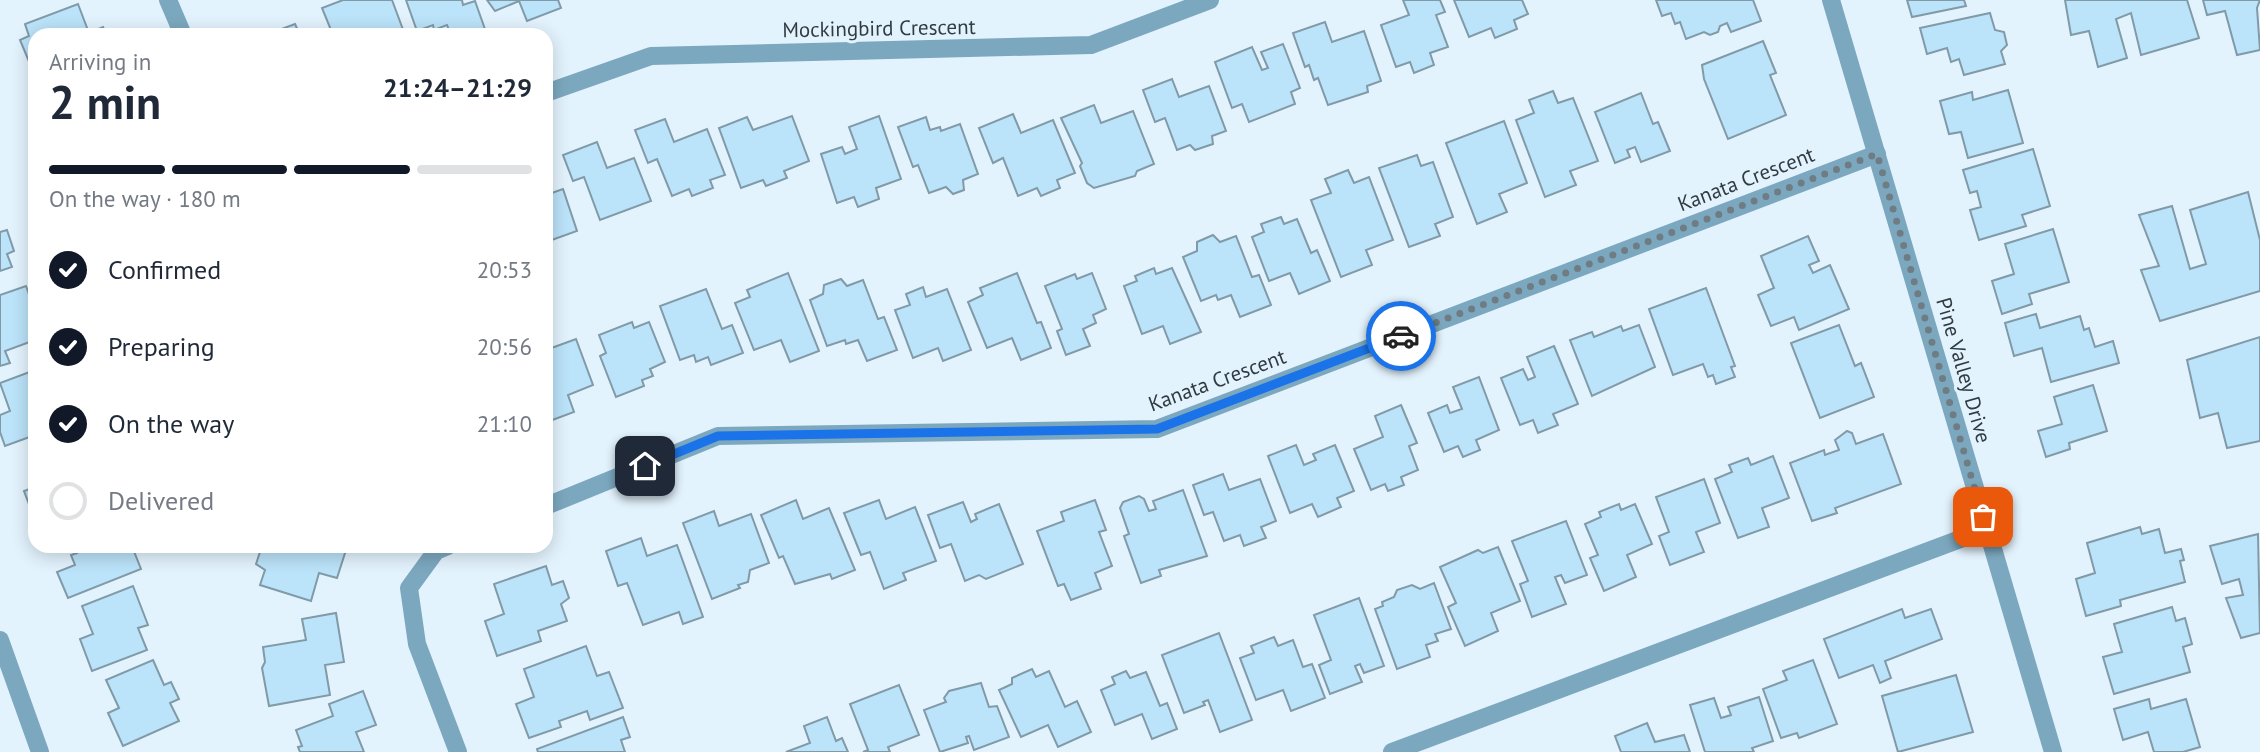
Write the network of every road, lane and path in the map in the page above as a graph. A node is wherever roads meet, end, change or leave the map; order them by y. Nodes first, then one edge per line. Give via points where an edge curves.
1 (168, 0) edge
2 (1210, 0) edge
3 (1831, 0) edge
4 (180, 28) edge
5 (553, 91) edge
6 (1877, 154) junction
7 (553, 503) edge
8 (1987, 529) junction
9 (435, 553) edge
10 (0, 640) edge
11 (40, 752) edge
12 (458, 752) edge
13 (1392, 752) edge
14 (2053, 752) edge

1 - 4 street
2 - 5 street, Mockingbird Crescent via 1091,46 651,56
3 - 6 street, Pine Valley Drive
6 - 7 street, Kanata Crescent via 1157,429 718,436
6 - 8 street, Pine Valley Drive
8 - 13 street
8 - 14 street, Pine Valley Drive
9 - 12 street via 409,588 417,644
10 - 11 street

